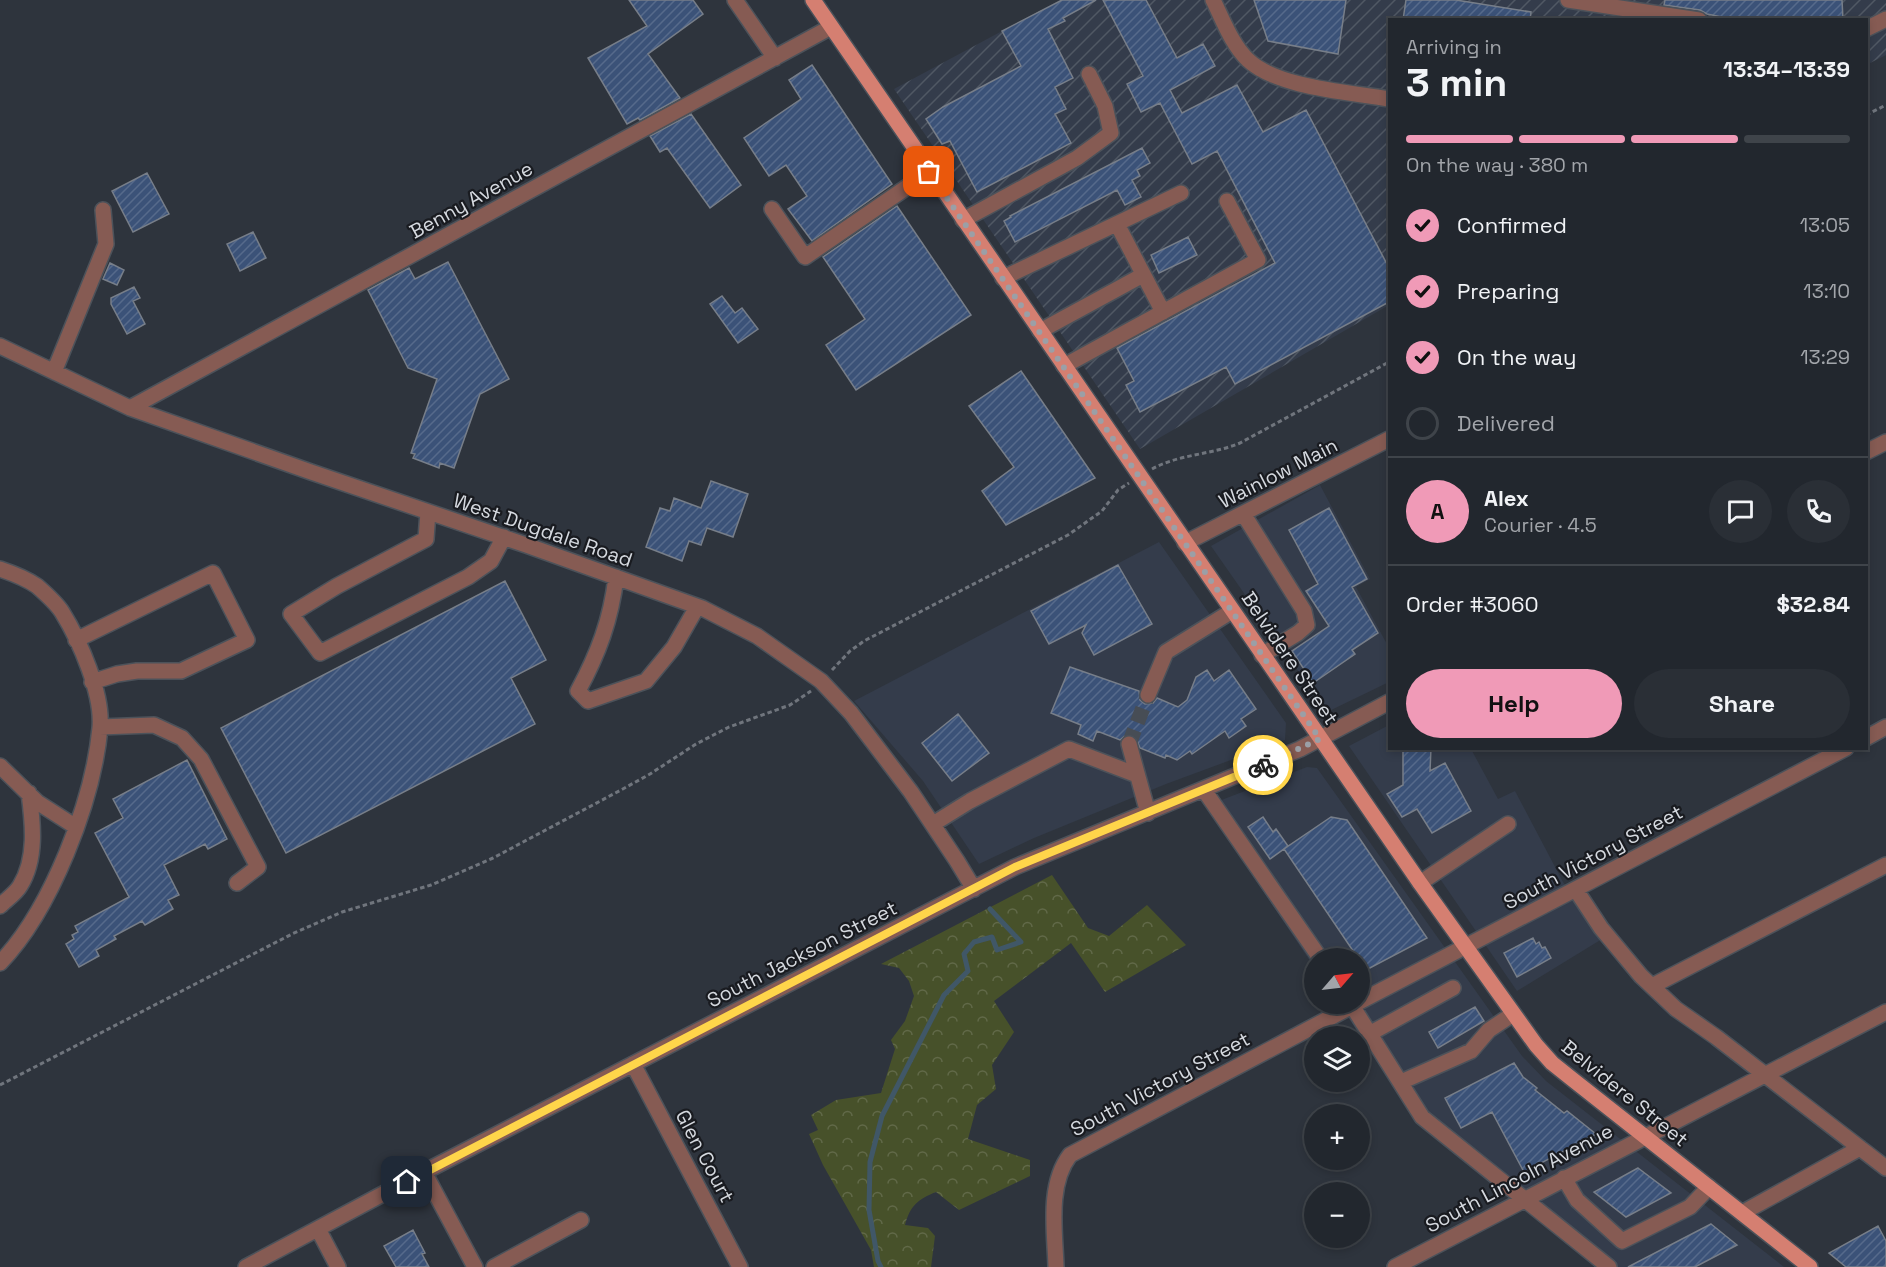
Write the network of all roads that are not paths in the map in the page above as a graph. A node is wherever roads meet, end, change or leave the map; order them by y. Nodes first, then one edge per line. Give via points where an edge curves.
1 (735, 0) edge
2 (813, 0) edge
3 (1213, 0) edge
4 (1568, 0) edge
5 (1686, 18) edge
6 (1886, 19) edge
7 (831, 27) junction
8 (1868, 28) edge
9 (775, 58) junction
10 (1089, 74) dead end
11 (1388, 99) edge
12 (929, 172) junction
13 (1181, 193) dead end
14 (1227, 201) dead end
15 (772, 208) dead end
16 (103, 210) dead end
17 (963, 220) junction
18 (1117, 224) junction
19 (1143, 275) junction
20 (1003, 278) junction
21 (1163, 312) junction
22 (1040, 331) junction
23 (0, 346) edge
24 (1064, 366) junction
25 (54, 372) junction
26 (130, 408) junction
27 (1388, 440) edge
28 (1886, 442) edge
29 (1868, 451) edge
30 (428, 512) junction
31 (1244, 515) junction
32 (504, 537) junction
33 (1185, 543) junction
34 (0, 568) edge
35 (615, 577) junction
36 (697, 607) junction
37 (1232, 610) junction
38 (76, 640) junction
39 (1262, 655) junction
40 (92, 682) junction
41 (1148, 695) tunnel mouth
42 (1388, 703) edge
43 (100, 727) junction
44 (1886, 727) edge
45 (1868, 737) edge
46 (1320, 739) junction
47 (1129, 744) tunnel mouth
48 (1842, 750) edge
49 (0, 766) edge
50 (1137, 775) junction
51 (1204, 790) junction
52 (29, 793) junction
53 (1148, 813) junction
54 (933, 824) junction
55 (1508, 824) dead end
56 (76, 827) junction
57 (1886, 865) edge
58 (237, 883) dead end
59 (1420, 884) junction
60 (974, 889) junction
61 (1576, 890) junction
62 (0, 906) edge
63 (1467, 947) junction
64 (1313, 948) edge
65 (0, 963) edge
66 (1652, 986) junction
67 (1453, 988) dead end
68 (1370, 996) edge
69 (1886, 1012) edge
70 (1335, 1014) edge
71 (1513, 1014) junction
72 (1370, 1033) edge
73 (1370, 1036) edge
74 (633, 1064) junction
75 (1764, 1075) junction
76 (1401, 1082) junction
77 (1644, 1136) junction
78 (1860, 1148) junction
79 (1882, 1160) edge
80 (424, 1172) junction
81 (1564, 1178) junction
82 (1709, 1187) junction
83 (1524, 1199) junction
84 (1742, 1213) junction
85 (581, 1220) dead end
86 (318, 1229) junction
87 (246, 1267) edge
88 (338, 1267) edge
89 (475, 1267) edge
90 (494, 1267) edge
91 (740, 1267) edge
92 (1056, 1267) edge
93 (1395, 1267) edge
94 (1609, 1267) edge
95 (1810, 1267) edge

1 - 9 street
2 - 7 main road, Belvidere Street
3 - 11 street via 1247,59 1269,75 1303,85
4 - 5 street
6 - 8 street
7 - 9 street, Benny Avenue
7 - 12 main road, Belvidere Street
9 - 26 street, Benny Avenue
10 - 17 street via 1105,106 1111,132 1077,158
12 - 15 street via 805,257
12 - 17 main road, Belvidere Street
13 - 18 street
14 - 21 street via 1258,260
16 - 25 street via 106,244
17 - 20 main road, Belvidere Street
18 - 19 street
18 - 20 street
19 - 21 street
19 - 22 street
20 - 22 main road, Belvidere Street
21 - 24 street
22 - 24 main road, Belvidere Street
23 - 25 street, West Dugdale Road
24 - 33 main road, Belvidere Street
25 - 26 street, West Dugdale Road
26 - 30 street, West Dugdale Road
27 - 31 street, Wainlow Main
28 - 29 street
30 - 32 street, West Dugdale Road
30 - 32 street via 426,540 291,614 320,653 468,577 491,561
31 - 33 street, Wainlow Main
31 - 39 street via 1304,611 1307,625
32 - 35 street, West Dugdale Road
33 - 37 main road, Belvidere Street
34 - 38 street via 36,586 61,611
35 - 36 street, West Dugdale Road
35 - 36 street via 613,603 596,656 578,691 588,701 646,681 674,647
36 - 54 street, West Dugdale Road via 757,636 821,681 878,747
37 - 39 main road, Belvidere Street
37 - 41 street via 1166,652
38 - 40 street
38 - 40 street via 213,573 247,640 181,671 137,670
39 - 46 main road, Belvidere Street
40 - 43 street
42 - 46 street, South Jackson Street
43 - 56 street
43 - 58 street via 154,725 182,738 201,759 258,867
44 - 45 street
46 - 51 street, South Jackson Street
46 - 59 main road, Belvidere Street
47 - 50 street
48 - 61 street, South Victory Street
49 - 52 street
50 - 53 street
50 - 54 street via 1069,749
51 - 53 street, South Jackson Street
51 - 64 street
52 - 56 street
52 - 62 street via 30,862 20,887
53 - 60 street, South Jackson Street via 1043,855
54 - 60 street, West Dugdale Road
55 - 59 street
56 - 65 street via 38,912
57 - 66 street
59 - 63 main road, Belvidere Street
60 - 74 street, South Jackson Street
61 - 63 street, South Victory Street
61 - 66 street via 1601,928
63 - 68 street, South Victory Street
63 - 71 main road, Belvidere Street
66 - 75 street via 1676,1009
67 - 72 street
69 - 75 street, South Lincoln Avenue
70 - 92 street, South Victory Street via 1070,1155 1063,1164 1055,1196
71 - 76 street via 1489,1030 1471,1051
71 - 77 main road, Belvidere Street via 1552,1063
73 - 76 street
74 - 80 street, South Jackson Street
74 - 91 street, Glen Court
75 - 77 street, South Lincoln Avenue
75 - 78 street
76 - 83 street via 1422,1117
77 - 81 street, South Lincoln Avenue
77 - 82 main road, Belvidere Street
78 - 79 street
78 - 84 street
80 - 86 street, South Jackson Street
80 - 89 street
81 - 82 street via 1577,1200 1622,1241 1690,1207
81 - 83 street, South Lincoln Avenue
82 - 84 main road, Belvidere Street
83 - 93 street, South Lincoln Avenue
83 - 94 street
84 - 95 main road, Belvidere Street
85 - 90 street
86 - 87 street, South Jackson Street
86 - 88 street

